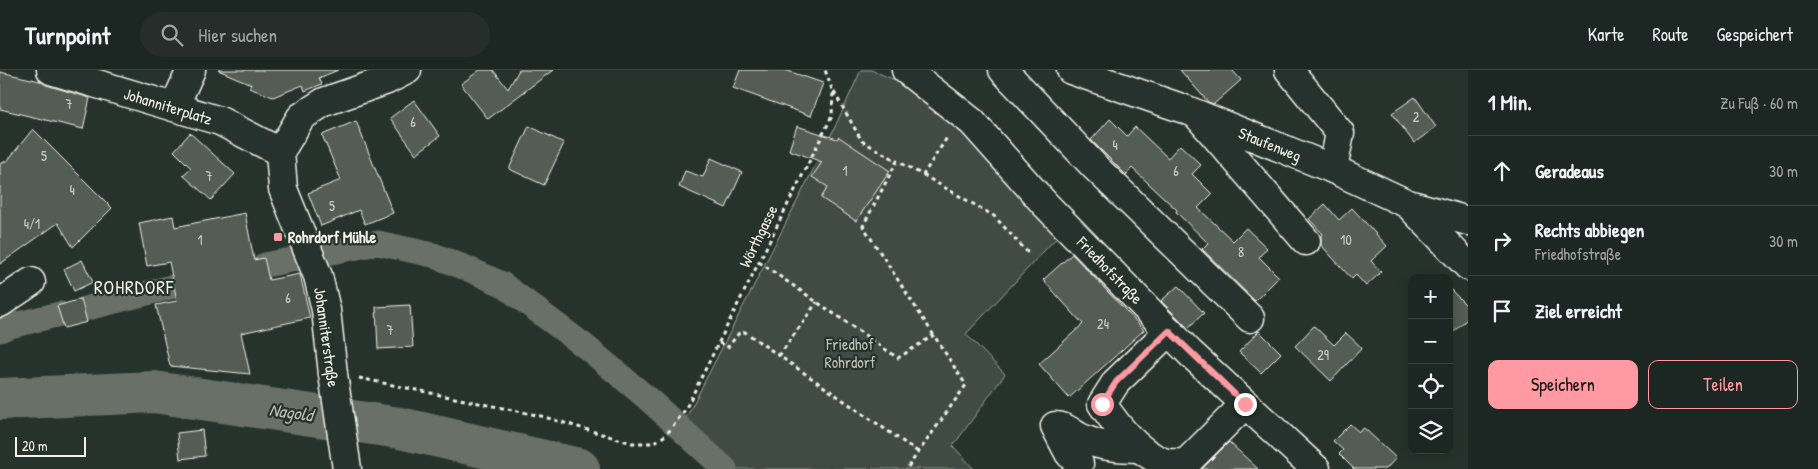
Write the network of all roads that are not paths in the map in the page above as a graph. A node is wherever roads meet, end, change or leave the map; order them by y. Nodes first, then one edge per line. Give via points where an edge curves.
1 (51, 70) edge
2 (191, 70) edge
3 (407, 70) edge
4 (906, 70) edge
5 (1003, 70) edge
6 (1071, 70) edge
7 (1288, 70) edge
8 (113, 79) edge
9 (174, 107) junction
10 (1197, 114) junction
11 (280, 152) junction
12 (1333, 169) junction
13 (1408, 204) junction
14 (1468, 221) edge
15 (1306, 240) dead end
16 (1468, 266) edge
17 (32, 282) dead end
18 (0, 303) edge
19 (1250, 318) dead end
20 (1169, 331) junction
21 (1245, 404) junction
22 (1140, 448) junction
23 (1079, 464) dead end
24 (347, 468) edge
25 (1316, 469) edge

1 - 8 street, Johanniterplatz
2 - 9 street
3 - 11 street via 324,102 301,117
4 - 20 street, Friedhofstraße via 972,122 1044,203
5 - 19 street via 1096,168
6 - 10 street, Staufenweg
7 - 12 street via 1340,133
8 - 9 street, Johanniterplatz
9 - 11 street, Johanniterplatz via 220,121
10 - 12 street, Staufenweg
10 - 15 street
11 - 24 street, Johanniterstraße via 283,189 318,276 326,310
12 - 13 street, Staufenweg
13 - 14 street, Staufenweg
13 - 16 street
17 - 18 street
20 - 21 street, Friedhofstraße
20 - 22 street via 1116,382 1102,404 1120,430
21 - 22 street via 1186,463 1164,462
21 - 25 street, Friedhofstraße
22 - 23 street via 1116,448 1083,439 1066,428 1055,426

